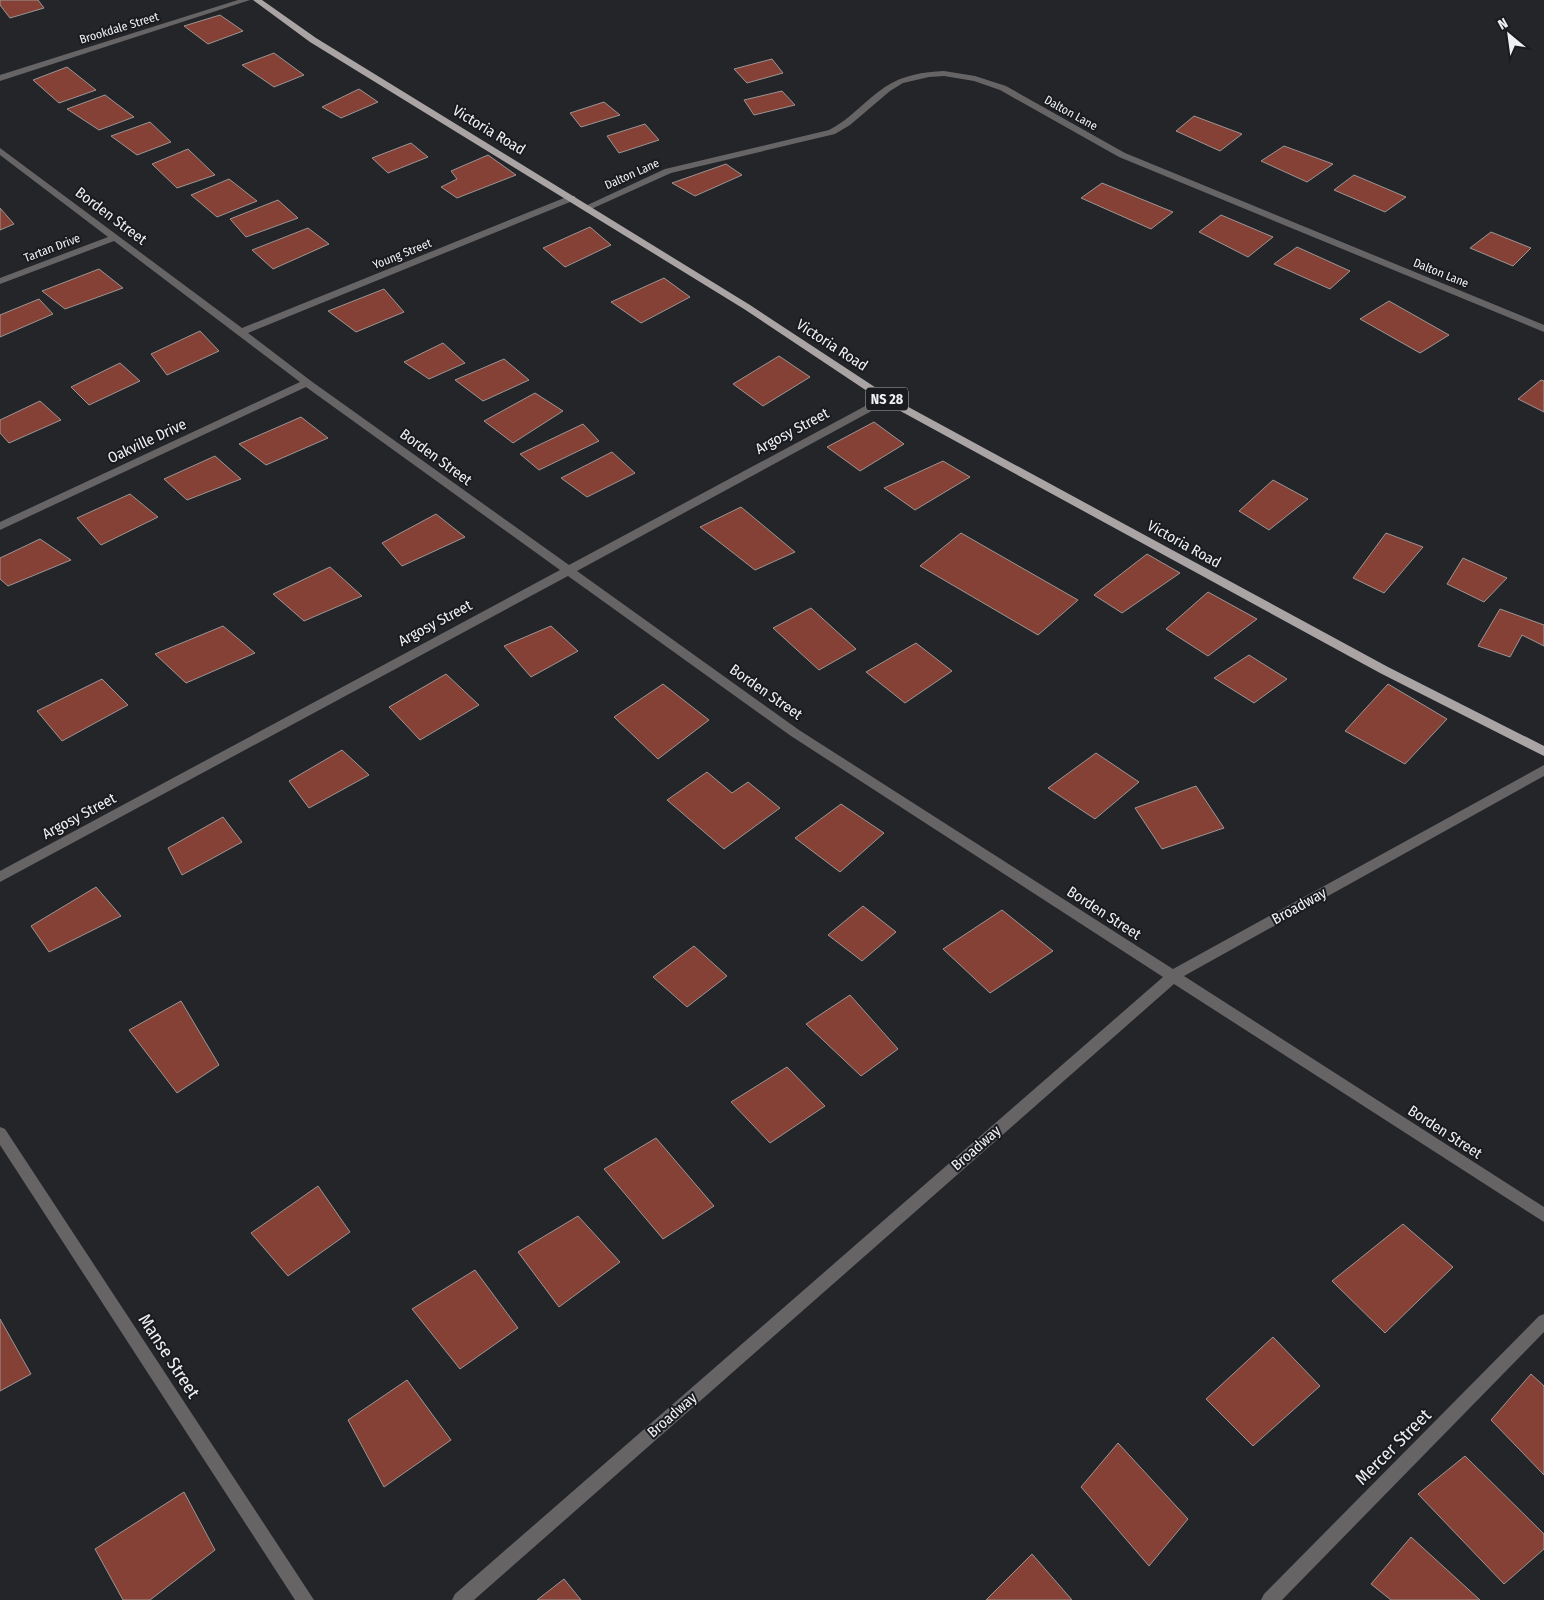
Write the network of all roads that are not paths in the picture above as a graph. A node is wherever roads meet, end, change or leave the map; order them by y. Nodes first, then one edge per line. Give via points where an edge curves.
1 (246, 0) edge
2 (257, 0) edge
3 (0, 78) edge
4 (0, 151) edge
5 (572, 198) junction
6 (586, 208) junction
7 (113, 238) junction
8 (0, 281) edge
9 (1544, 329) edge
10 (242, 332) junction
11 (307, 384) junction
12 (886, 399) junction
13 (0, 526) edge
14 (566, 570) junction
15 (1544, 751) edge
16 (1544, 770) edge
17 (0, 877) edge
18 (1173, 976) junction
19 (0, 1133) edge
20 (1544, 1214) edge
21 (1544, 1321) edge
22 (305, 1600) edge
23 (461, 1600) edge
24 (1270, 1600) edge

1 - 3 street, Brookdale Street
2 - 5 main road, Victoria Road / NS 28 via 313,40
4 - 7 street, Borden Street
5 - 6 main road, Victoria Road / NS 28
5 - 10 street, Young Street
6 - 9 street, Dalton Lane via 668,171 842,128 888,88 906,79 957,75 1003,88 1130,159
6 - 12 main road, Victoria Road / NS 28
7 - 8 street, Tartan Drive
7 - 10 street, Borden Street
10 - 11 street, Borden Street
11 - 13 street, Oakville Drive
11 - 14 street, Borden Street
12 - 14 street, Argosy Street
12 - 15 main road, Victoria Road / NS 28 via 1384,670
14 - 17 street, Argosy Street
14 - 18 street, Borden Street via 794,733
16 - 18 street, Broadway
18 - 20 street, Borden Street
18 - 23 street, Broadway
19 - 22 street, Manse Street
21 - 24 street, Mercer Street

